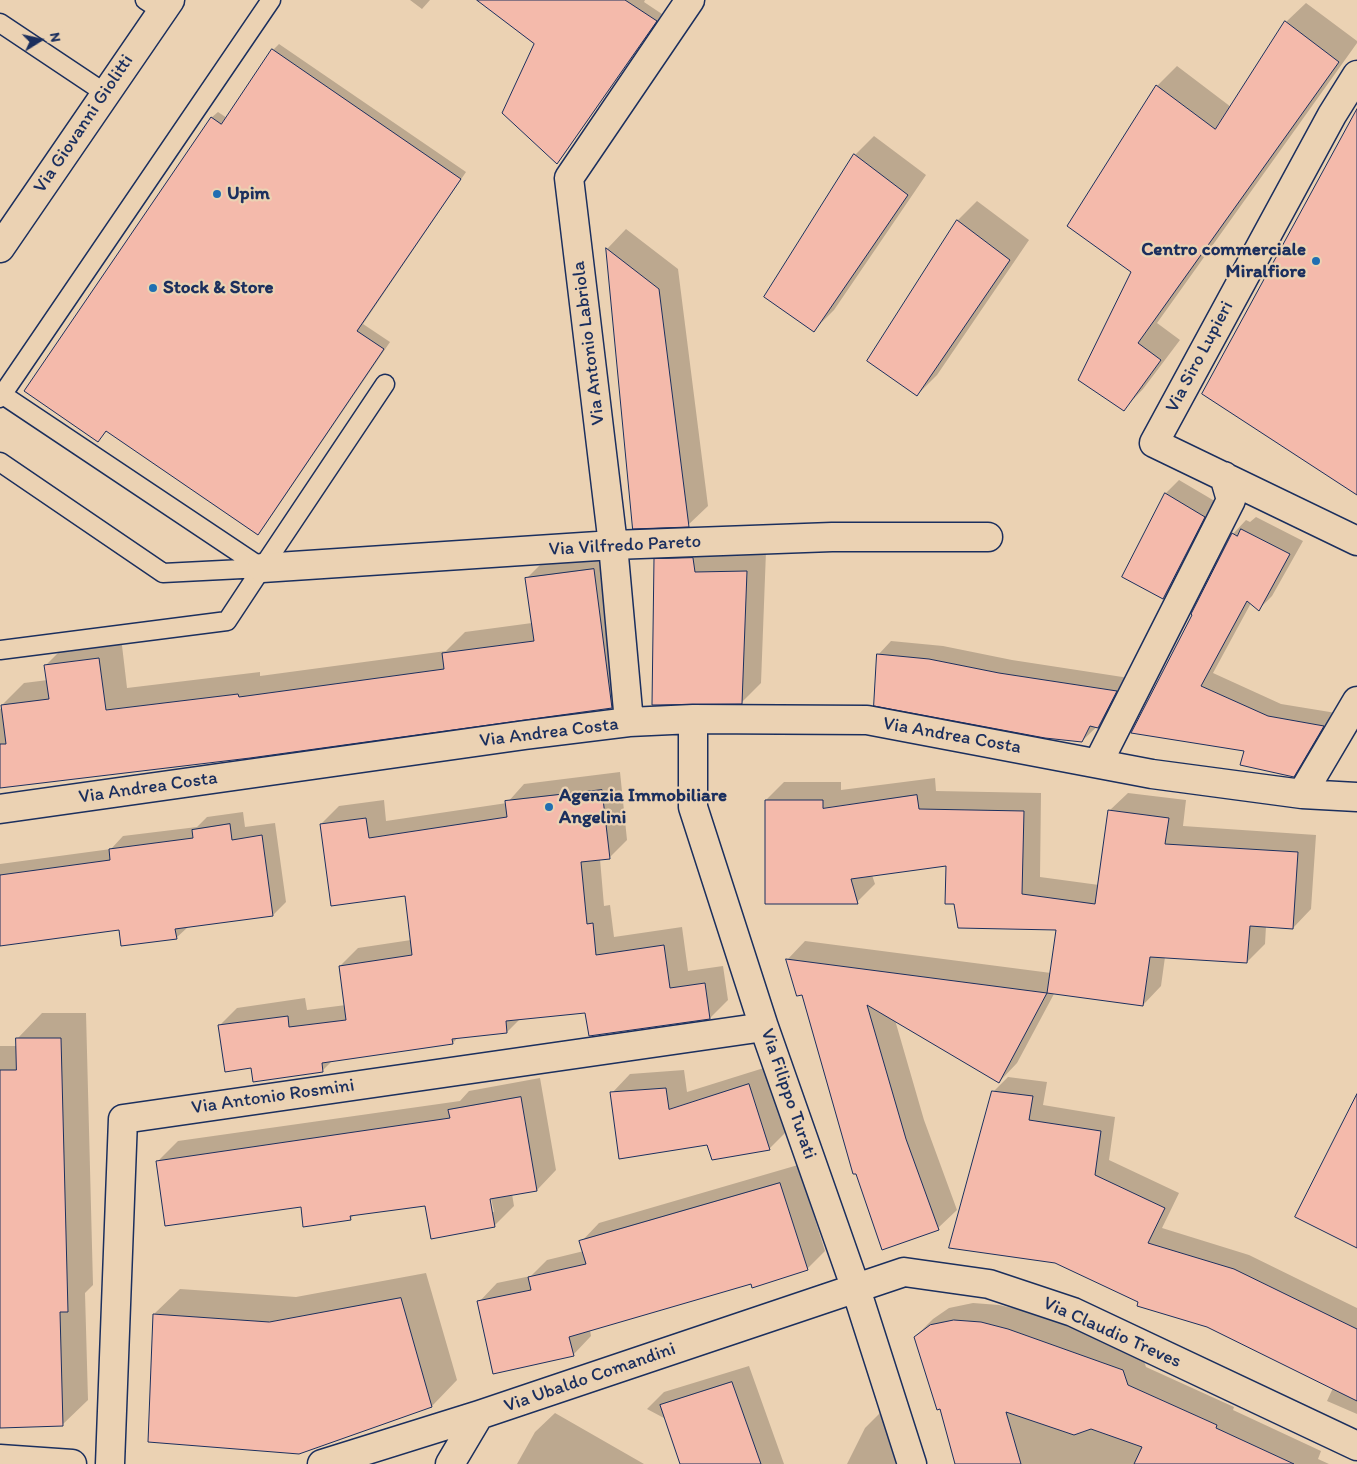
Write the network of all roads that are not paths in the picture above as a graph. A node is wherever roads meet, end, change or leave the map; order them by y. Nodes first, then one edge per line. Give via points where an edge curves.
1 (271, 0) edge
2 (690, 0) edge
3 (159, 4) edge
4 (0, 23) edge
5 (1357, 75) edge
6 (105, 93) junction
7 (0, 248) edge
8 (385, 384) dead end
9 (1, 395) edge
10 (0, 462) edge
11 (1224, 476) junction
12 (988, 537) dead end
13 (1357, 541) edge
14 (613, 545) junction
15 (262, 568) junction
16 (0, 650) edge
17 (1357, 702) edge
18 (693, 720) junction
19 (628, 722) junction
20 (1098, 763) junction
21 (1302, 794) junction
22 (1357, 797) edge
23 (0, 809) edge
24 (764, 1027) junction
25 (856, 1288) junction
26 (479, 1415) junction
27 (1357, 1446) edge
28 (0, 1459) edge
29 (72, 1464) edge
30 (110, 1464) edge
31 (322, 1464) edge
32 (450, 1464) edge
33 (912, 1464) edge

1 - 9 lane
2 - 14 street, Via Antonio Labriola via 569,178
3 - 6 street, Via Giovanni Giolitti
4 - 6 lane
5 - 11 street, Via Siro Lupieri via 1332,115 1154,443
6 - 7 street, Via Giovanni Giolitti
8 - 15 lane
9 - 15 lane
10 - 15 lane via 164,573
11 - 13 street, Via Siro Lupieri
11 - 20 street via 1231,500
12 - 14 street, Via Vilfredo Pareto via 832,537
14 - 15 street, Via Vilfredo Pareto
14 - 19 street, Via Antonio Labriola
15 - 16 lane via 227,621
17 - 21 street
18 - 19 street, Via Andrea Costa
18 - 20 street, Via Andrea Costa via 867,720
18 - 24 street, Via Filippo Turati via 693,807
19 - 23 street, Via Andrea Costa
20 - 21 street, Via Andrea Costa via 1152,774
21 - 22 street, Via Andrea Costa
24 - 25 street, Via Filippo Turati
24 - 30 street, Via Antonio Rosmini via 123,1119
25 - 26 street, Via Ubaldo Comandini
25 - 27 street, Via Claudio Treves via 904,1272 989,1284 1072,1312
25 - 33 street, Via Filippo Turati
26 - 31 street, Via Ubaldo Comandini
26 - 32 street
28 - 29 street

